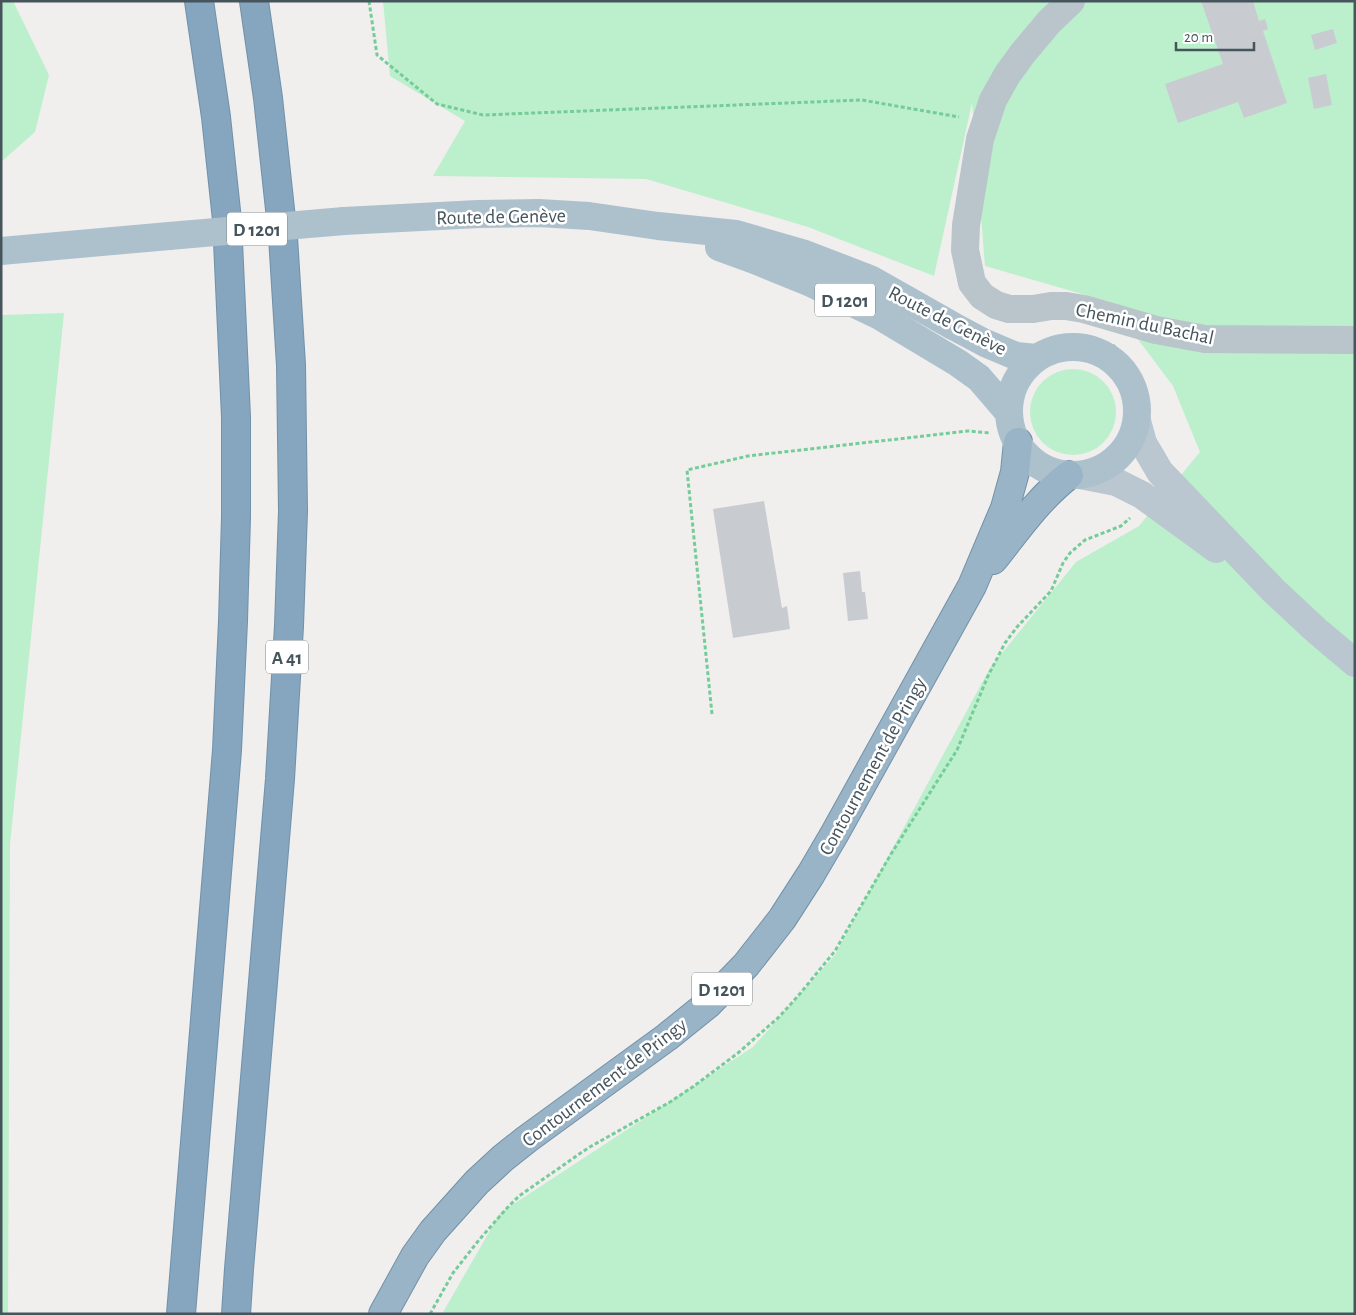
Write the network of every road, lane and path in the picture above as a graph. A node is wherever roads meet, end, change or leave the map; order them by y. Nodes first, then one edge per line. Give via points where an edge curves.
1 (199, 1) edge
2 (254, 1) edge
3 (369, 1) edge
4 (1071, 1) edge
5 (986, 122) junction
6 (658, 226) junction
7 (1, 251) edge
8 (1355, 340) edge
9 (1037, 358) junction
10 (1137, 421) junction
11 (1013, 430) junction
12 (1074, 475) junction
13 (972, 586) junction
14 (1274, 591) junction
15 (1355, 663) edge
16 (712, 714) dead end
17 (182, 1314) edge
18 (236, 1314) edge
19 (383, 1314) edge

1 - 17 highway via 227,220 236,417 236,518 227,750
2 - 18 highway, A 41 via 283,237 291,365 293,512 280,780
3 - 5 path via 376,55 437,104 483,115 862,100
4 - 5 street via 1023,52 993,100
5 - 8 street, Chemin du Bachal via 980,139 965,250 972,283 982,296 996,305 1009,309 1066,306 1156,330 1205,339
6 - 7 main road, Route de Genève / D 1201, bridge via 589,216 478,214 344,221
6 - 9 main road, Route de Genève / D 1201 via 736,234 805,254 870,280 985,343 1016,356
6 - 11 main road, Route de Genève / D 1201 via 761,262 878,315 979,378
9 - 10 main road via 1057,349 1078,347 1098,352 1116,363 1130,380 1137,400
9 - 11 main road via 1022,372 1012,392
10 - 12 main road via 1130,441 1117,458 1100,470
10 - 14 main road via 1143,444 1160,472
11 - 12 main road via 1023,452 1039,466 1058,474
11 - 13 highway, Contournement de Pringy / D 1201 via 1014,472 1005,508
11 - 16 path via 968,431 748,456 687,470
12 - 13 highway, Contournement de Pringy / D 1201 via 1052,488
12 - 14 main road via 1116,482 1142,495
13 - 19 highway, Contournement de Pringy / D 1201 via 811,874 782,919 746,965 708,1004 667,1038 527,1138 477,1182 419,1250
14 - 15 main road

